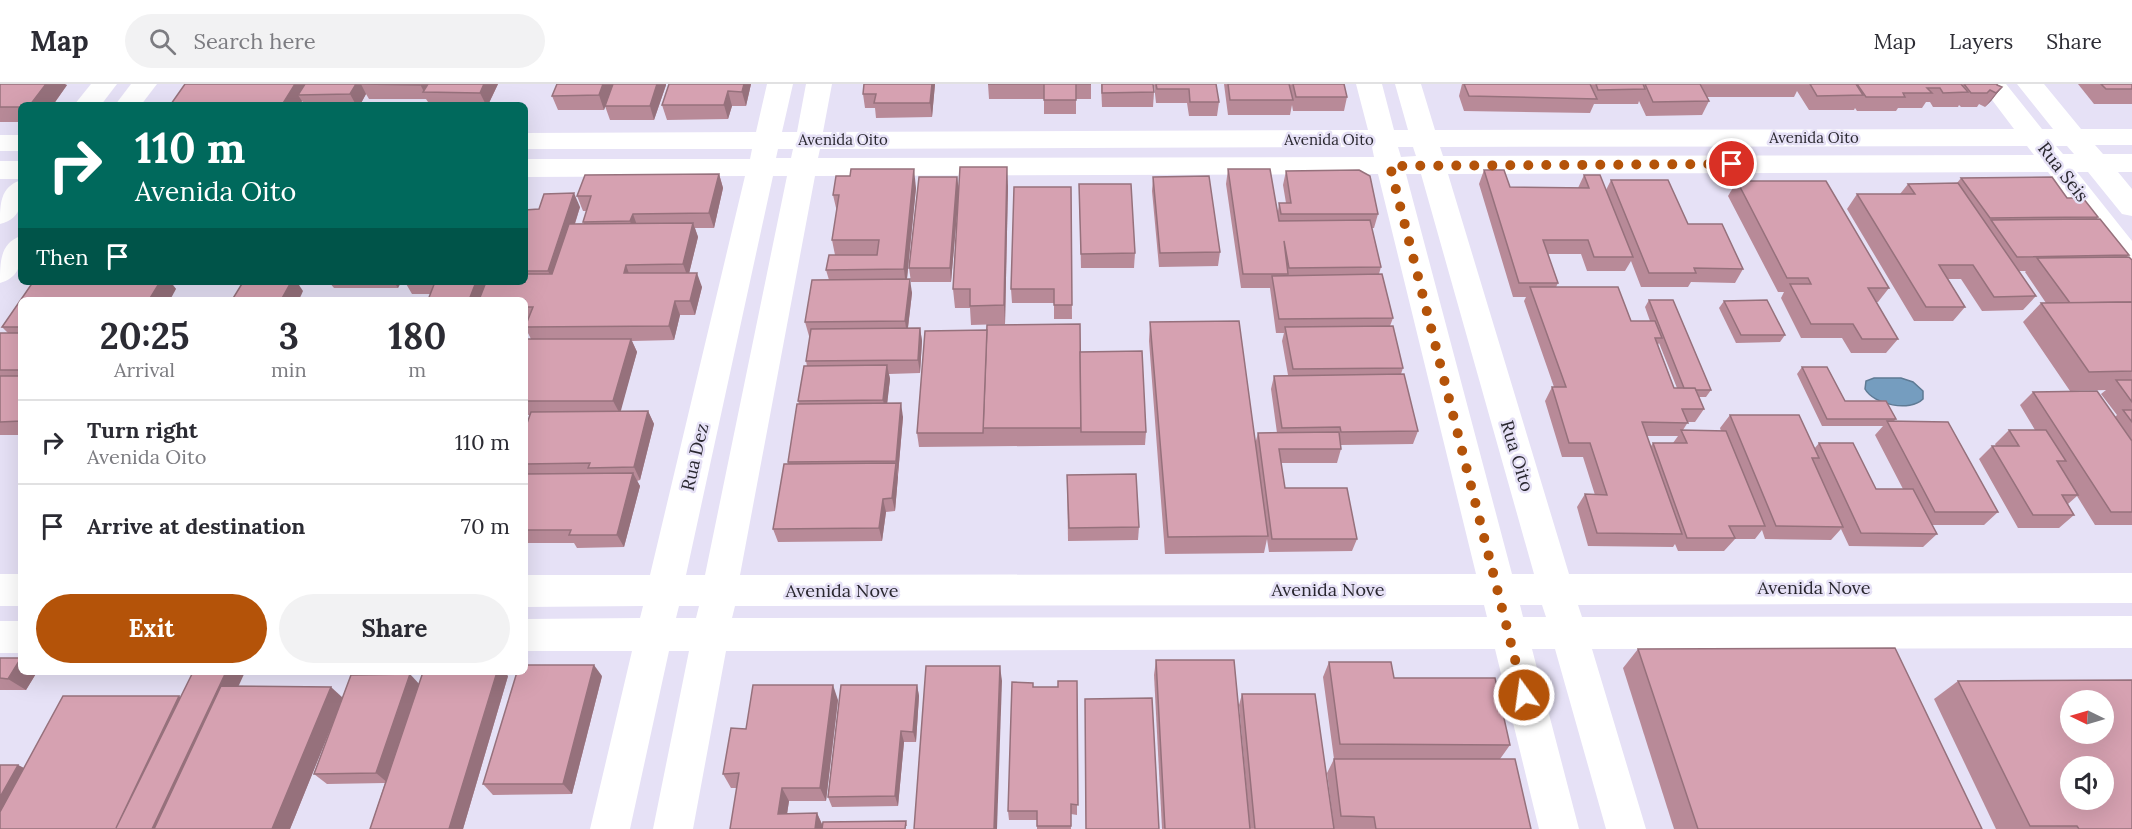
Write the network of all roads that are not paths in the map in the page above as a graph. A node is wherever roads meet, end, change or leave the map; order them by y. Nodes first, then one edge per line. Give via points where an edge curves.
1 (104, 84) edge
2 (144, 84) edge
3 (780, 84) edge
4 (819, 84) edge
5 (1369, 84) edge
6 (1408, 84) edge
7 (1993, 84) edge
8 (2030, 84) edge
9 (89, 102) edge
10 (130, 102) edge
11 (2035, 137) junction
12 (2074, 137) junction
13 (2132, 137) edge
14 (528, 141) edge
15 (0, 143) edge
16 (18, 143) edge
17 (1428, 152) junction
18 (765, 153) junction
19 (805, 153) junction
20 (1387, 153) junction
21 (2056, 164) junction
22 (2096, 164) junction
23 (2132, 164) edge
24 (528, 168) edge
25 (0, 170) edge
26 (18, 170) edge
27 (18, 193) edge
28 (2132, 207) edge
29 (0, 215) edge
30 (18, 250) edge
31 (2132, 261) edge
32 (0, 273) edge
33 (1557, 588) junction
34 (2132, 588) edge
35 (1498, 589) junction
36 (0, 590) edge
37 (18, 590) edge
38 (528, 591) edge
39 (664, 591) junction
40 (719, 592) junction
41 (1508, 631) junction
42 (1569, 631) junction
43 (2132, 632) edge
44 (711, 633) junction
45 (655, 634) junction
46 (528, 635) edge
47 (18, 637) edge
48 (0, 638) edge
49 (610, 829) edge
50 (673, 829) edge
51 (1559, 829) edge
52 (1626, 829) edge

1 - 9 street
2 - 10 street
3 - 18 street, Rua Dez
4 - 19 street
5 - 20 street
6 - 17 street, Rua Oito
7 - 11 street, Rua Seis
8 - 12 street, Rua Seis
11 - 12 street, Avenida Oito
11 - 17 street, Avenida Oito
11 - 21 street, Rua Seis
12 - 13 street, Avenida Oito
12 - 22 street, Rua Seis
14 - 18 street, Avenida Oito
15 - 16 street
17 - 20 street, Avenida Oito
17 - 21 street, Avenida Oito
17 - 33 street, Rua Oito
18 - 19 street, Avenida Oito
18 - 24 street, Avenida Oito
18 - 39 street, Rua Dez
19 - 20 street, Avenida Oito
19 - 40 street
20 - 35 street
21 - 22 street, Avenida Oito
21 - 31 street, Rua Seis
22 - 23 street, Avenida Oito
22 - 28 street, Rua Seis
25 - 26 street
27 - 29 street
30 - 32 street
33 - 34 street, Avenida Nove
33 - 35 street, Avenida Nove
33 - 42 street, Rua Oito
35 - 40 street, Avenida Nove
35 - 41 street
36 - 37 street
38 - 39 street, Avenida Nove
39 - 40 street, Avenida Nove
39 - 45 street, Rua Dez
40 - 44 street
41 - 42 street
41 - 44 street
41 - 51 street
42 - 43 street
42 - 52 street, Rua Oito
44 - 45 street
44 - 50 street
45 - 46 street
45 - 49 street, Rua Dez
47 - 48 street

